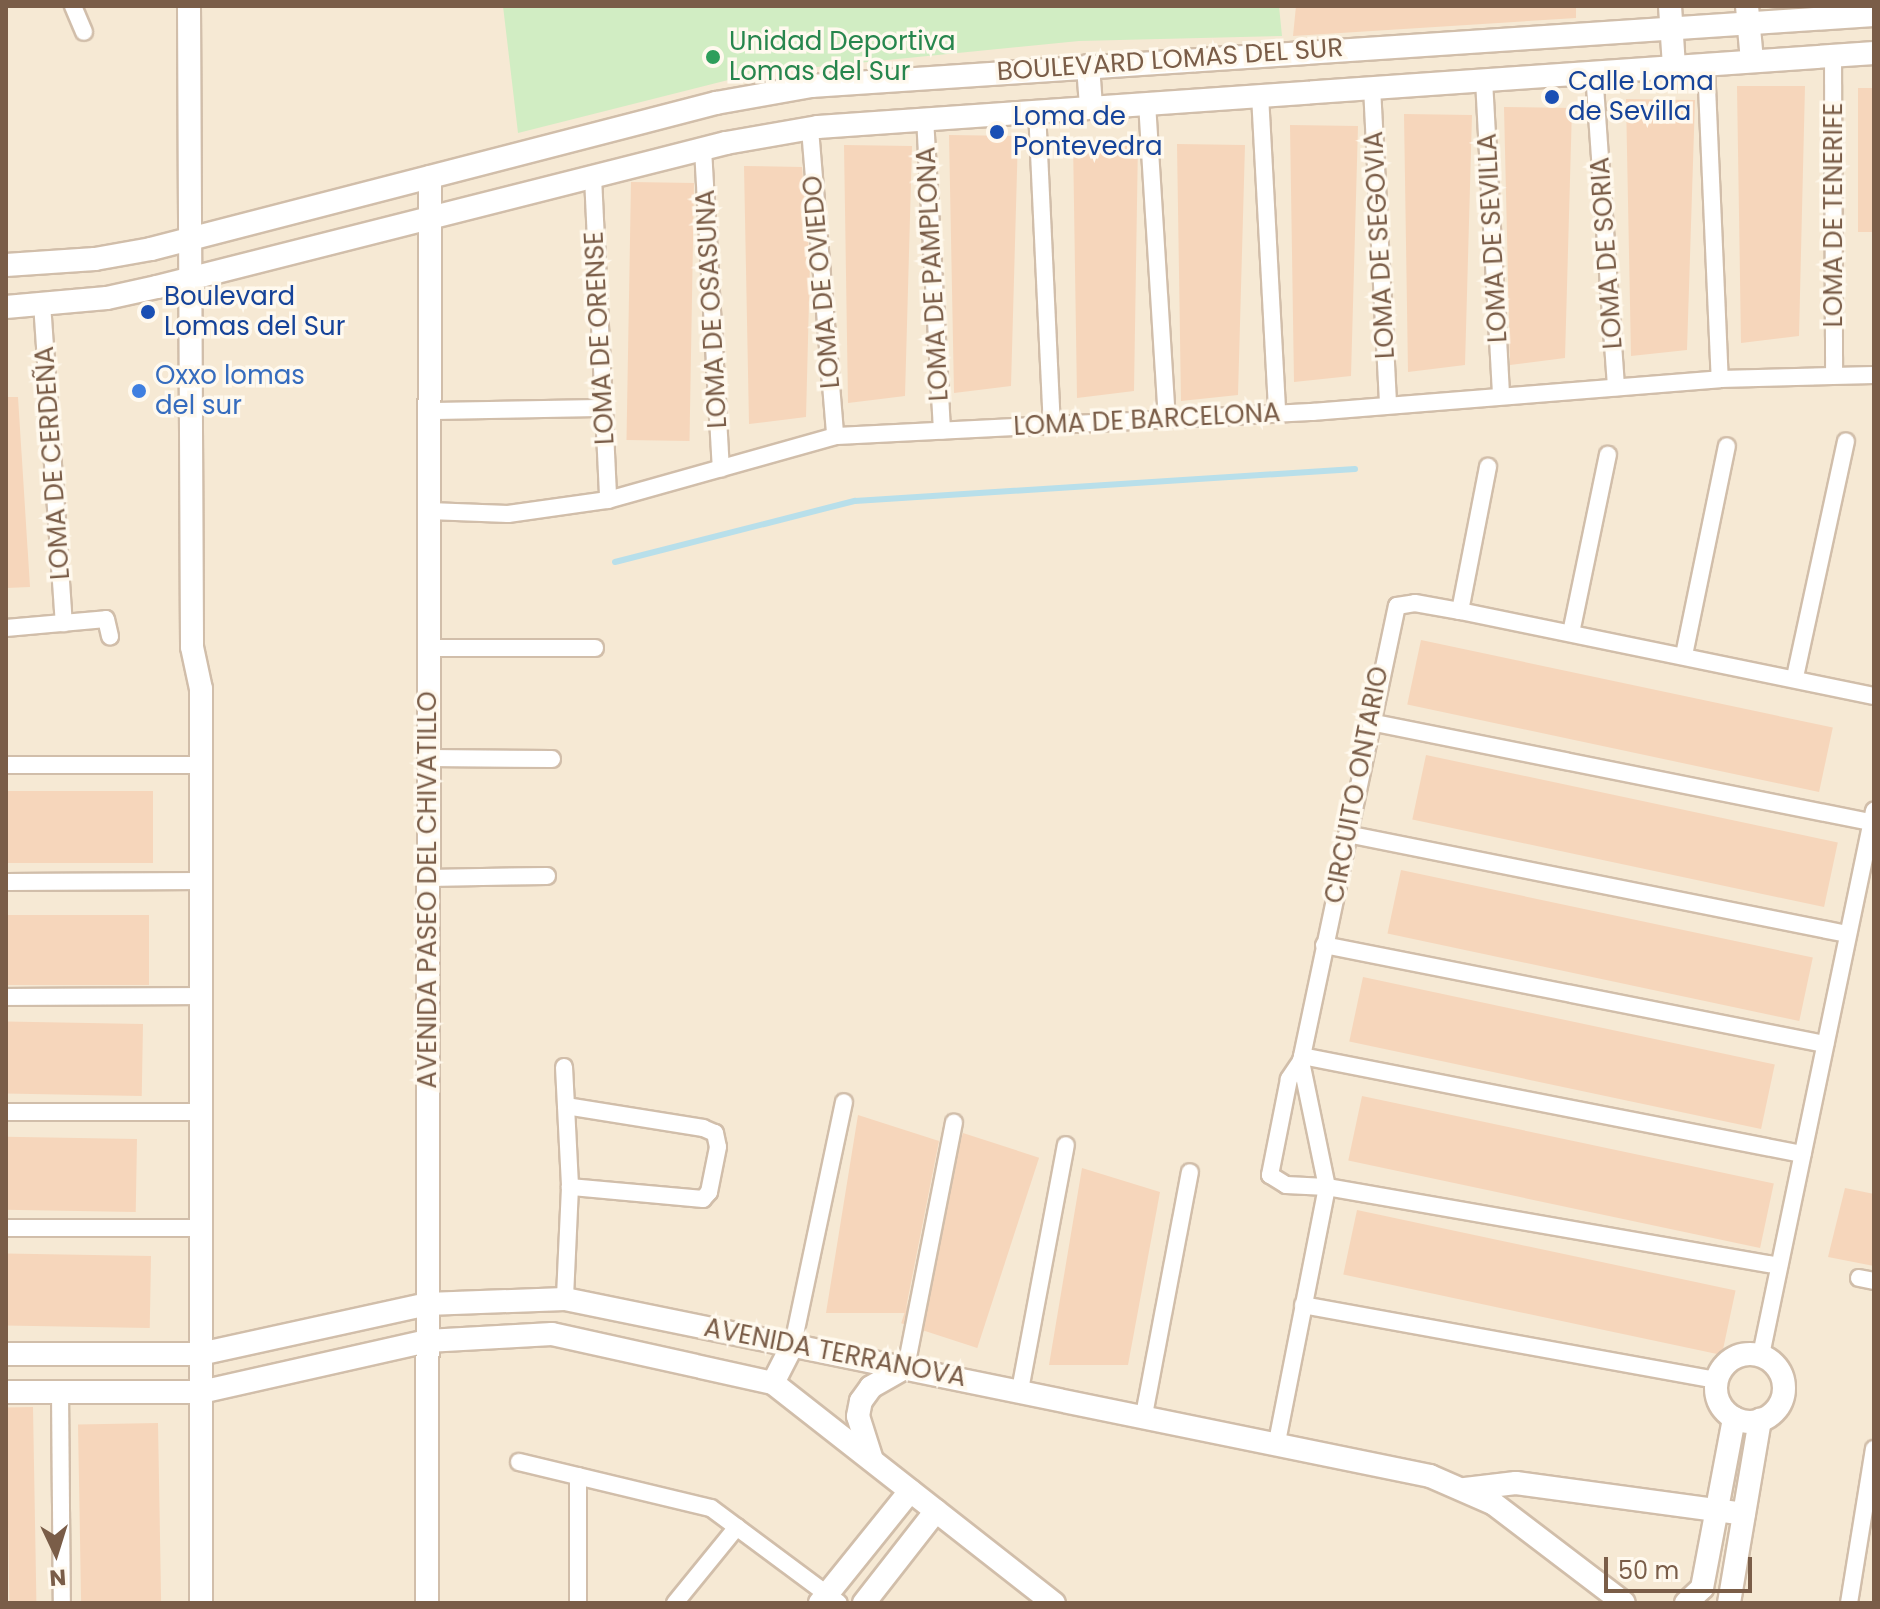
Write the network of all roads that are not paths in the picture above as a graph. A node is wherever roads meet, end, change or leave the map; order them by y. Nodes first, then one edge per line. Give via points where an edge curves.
1 (73, 6) edge
2 (189, 6) edge
3 (1748, 14) edge
4 (1874, 15) edge
5 (1671, 17) edge
6 (84, 32) dead end
7 (1874, 53) edge
8 (1833, 56) junction
9 (1752, 61) junction
10 (1706, 64) junction
11 (1088, 66) junction
12 (1674, 67) junction
13 (1594, 72) junction
14 (1484, 80) junction
15 (1372, 87) junction
16 (1260, 95) junction
17 (1147, 103) junction
18 (1091, 106) junction
19 (1037, 110) junction
20 (925, 117) junction
21 (810, 129) junction
22 (703, 149) junction
23 (430, 177) junction
24 (593, 177) junction
25 (430, 218) junction
26 (187, 240) junction
27 (6, 265) edge
28 (187, 279) junction
29 (42, 303) junction
30 (6, 307) edge
31 (1834, 374) junction
32 (1874, 375) edge
33 (1720, 379) junction
34 (1616, 387) junction
35 (1501, 395) junction
36 (1388, 404) junction
37 (604, 408) junction
38 (429, 411) junction
39 (1277, 413) junction
40 (1167, 419) junction
41 (1052, 425) junction
42 (942, 431) junction
43 (835, 436) junction
44 (1846, 441) dead end
45 (1727, 446) dead end
46 (1608, 455) dead end
47 (1488, 467) dead end
48 (721, 468) junction
49 (608, 500) junction
50 (429, 511) junction
51 (1460, 611) junction
52 (64, 623) junction
53 (6, 628) edge
54 (1571, 633) junction
55 (110, 637) dead end
56 (429, 648) junction
57 (595, 648) dead end
58 (1684, 655) junction
59 (1795, 677) junction
60 (1874, 696) edge
61 (1370, 722) junction
62 (429, 758) junction
63 (552, 759) dead end
64 (6, 765) edge
65 (200, 765) junction
66 (1872, 816) edge
67 (1347, 834) junction
68 (547, 876) dead end
69 (428, 878) junction
70 (201, 881) junction
71 (6, 882) edge
72 (1847, 934) junction
73 (1324, 945) junction
74 (200, 996) junction
75 (6, 997) edge
76 (1825, 1044) junction
77 (1301, 1059) junction
78 (564, 1067) dead end
79 (844, 1102) dead end
80 (566, 1106) junction
81 (6, 1112) edge
82 (200, 1112) junction
83 (954, 1123) dead end
84 (1066, 1145) dead end
85 (1802, 1154) junction
86 (1190, 1172) dead end
87 (570, 1187) junction
88 (1327, 1187) junction
89 (6, 1228) edge
90 (200, 1228) junction
91 (1779, 1266) junction
92 (565, 1299) junction
93 (427, 1304) junction
94 (1303, 1305) junction
95 (427, 1341) junction
96 (793, 1344) junction
97 (6, 1354) edge
98 (200, 1354) junction
99 (1761, 1355) junction
100 (906, 1367) junction
101 (1717, 1380) junction
102 (773, 1383) junction
103 (1020, 1390) junction
104 (6, 1392) edge
105 (60, 1392) junction
106 (201, 1392) junction
107 (1144, 1415) junction
108 (1734, 1418) junction
109 (1760, 1420) junction
110 (1277, 1442) junction
111 (1874, 1449) edge
112 (872, 1461) junction
113 (519, 1462) dead end
114 (578, 1476) junction
115 (1872, 1478) edge
116 (1465, 1489) junction
117 (910, 1491) junction
118 (1717, 1509) junction
119 (936, 1511) junction
120 (1744, 1514) junction
121 (737, 1527) junction
122 (829, 1600) edge
123 (62, 1603) edge
124 (201, 1603) edge
125 (427, 1603) edge
126 (578, 1603) edge
127 (675, 1603) edge
128 (864, 1603) edge
129 (1054, 1603) edge
130 (1624, 1603) edge
131 (1686, 1603) edge
132 (1729, 1603) edge
133 (1849, 1603) edge

1 - 6 street
2 - 26 street
3 - 4 street, BOULEVARD LOMAS DEL SUR
3 - 5 street, BOULEVARD LOMAS DEL SUR
3 - 9 street
5 - 11 street, BOULEVARD LOMAS DEL SUR
5 - 12 street
7 - 8 street, BOULEVARD LOMAS DEL SUR
8 - 9 street, BOULEVARD LOMAS DEL SUR
8 - 31 street, LOMA DE TENERIFE
9 - 10 street, BOULEVARD LOMAS DEL SUR
10 - 12 street, BOULEVARD LOMAS DEL SUR
10 - 33 street
11 - 18 street
11 - 23 street, BOULEVARD LOMAS DEL SUR via 811,86 716,103
12 - 13 street, BOULEVARD LOMAS DEL SUR
13 - 14 street, BOULEVARD LOMAS DEL SUR
13 - 34 street, LOMA DE SORIA
14 - 15 street, BOULEVARD LOMAS DEL SUR
14 - 35 street, LOMA DE SEVILLA
15 - 16 street, BOULEVARD LOMAS DEL SUR
15 - 36 street, LOMA DE SEGOVIA
16 - 17 street, BOULEVARD LOMAS DEL SUR
16 - 39 street
17 - 18 street, BOULEVARD LOMAS DEL SUR
17 - 40 street
18 - 19 street, BOULEVARD LOMAS DEL SUR
19 - 20 street, BOULEVARD LOMAS DEL SUR
19 - 41 street
20 - 21 street, BOULEVARD LOMAS DEL SUR
20 - 42 street, LOMA DE PAMPLONA
21 - 22 street, BOULEVARD LOMAS DEL SUR
21 - 43 street, LOMA DE OVIEDO
22 - 24 street, BOULEVARD LOMAS DEL SUR
22 - 48 street, LOMA DE OSASUNA
23 - 25 street, AVENIDA PASEO DEL CHIVATILLO
23 - 26 street, BOULEVARD LOMAS DEL SUR
24 - 25 street, BOULEVARD LOMAS DEL SUR
24 - 37 street, LOMA DE ORENSE
25 - 28 street, BOULEVARD LOMAS DEL SUR
25 - 38 street, AVENIDA PASEO DEL CHIVATILLO
26 - 27 street, BOULEVARD LOMAS DEL SUR via 95,259
26 - 28 street
28 - 29 street, BOULEVARD LOMAS DEL SUR via 107,298
28 - 65 street via 192,647 201,689
29 - 30 street, BOULEVARD LOMAS DEL SUR
29 - 52 street, LOMA DE CERDEÑA
31 - 32 street, LOMA DE BARCELONA
31 - 33 street, LOMA DE BARCELONA
33 - 34 street, LOMA DE BARCELONA
34 - 35 street, LOMA DE BARCELONA
35 - 36 street, LOMA DE BARCELONA
36 - 39 street, LOMA DE BARCELONA
37 - 38 street
37 - 49 street, LOMA DE ORENSE
38 - 50 street, AVENIDA PASEO DEL CHIVATILLO
39 - 40 street, LOMA DE BARCELONA
40 - 41 street, LOMA DE BARCELONA
41 - 42 street, LOMA DE BARCELONA
42 - 43 street, LOMA DE BARCELONA
43 - 48 street, LOMA DE BARCELONA
44 - 59 street
45 - 58 street
46 - 54 street
47 - 51 street
48 - 49 street, LOMA DE BARCELONA
49 - 50 street, LOMA DE BARCELONA via 508,514
50 - 56 street, AVENIDA PASEO DEL CHIVATILLO
51 - 54 street, CIRCUITO ONTARIO
51 - 61 street, CIRCUITO ONTARIO via 1415,603 1397,606
52 - 53 street
52 - 55 street via 106,619
54 - 58 street, CIRCUITO ONTARIO
56 - 57 street
56 - 62 street, AVENIDA PASEO DEL CHIVATILLO
58 - 59 street, CIRCUITO ONTARIO
59 - 60 street, CIRCUITO ONTARIO
61 - 66 street
61 - 67 street, CIRCUITO ONTARIO
62 - 63 street
62 - 69 street, AVENIDA PASEO DEL CHIVATILLO
64 - 65 street
65 - 70 street
66 - 72 street
67 - 72 street
67 - 73 street, CIRCUITO ONTARIO
68 - 69 street
69 - 93 street, AVENIDA PASEO DEL CHIVATILLO
70 - 71 street
70 - 74 street
72 - 76 street
73 - 76 street
73 - 77 street, CIRCUITO ONTARIO
74 - 75 street
74 - 82 street
76 - 85 street
77 - 85 street
77 - 88 street, CIRCUITO ONTARIO
77 - 88 street via 1289,1079 1270,1175 1286,1185
78 - 80 street
79 - 96 street
80 - 87 street
80 - 87 street via 703,1128 715,1133 718,1147 703,1199
81 - 82 street
82 - 90 street
83 - 100 street
84 - 103 street
85 - 91 street
86 - 107 street
87 - 92 street
88 - 91 street
88 - 94 street, CIRCUITO ONTARIO
89 - 90 street
90 - 98 street
91 - 99 street
92 - 93 street, AVENIDA TERRANOVA
92 - 96 street, AVENIDA TERRANOVA
93 - 95 street, AVENIDA PASEO DEL CHIVATILLO
93 - 98 street, AVENIDA TERRANOVA
94 - 101 street
94 - 110 street, CIRCUITO ONTARIO
95 - 102 street, AVENIDA TERRANOVA via 552,1334
95 - 106 street, AVENIDA TERRANOVA
95 - 125 street, AVENIDA PASEO DEL CHIVATILLO
96 - 100 street, AVENIDA TERRANOVA
96 - 102 street
97 - 98 street, AVENIDA TERRANOVA
98 - 106 street
99 - 101 street via 1734,1357
99 - 109 street via 1780,1373 1784,1385 1775,1410
100 - 103 street, AVENIDA TERRANOVA
100 - 112 street via 871,1387 861,1401 858,1416
101 - 108 street via 1719,1402
102 - 112 street, AVENIDA TERRANOVA
103 - 107 street, AVENIDA TERRANOVA
104 - 105 street, AVENIDA TERRANOVA
105 - 106 street, AVENIDA TERRANOVA
105 - 123 street
106 - 124 street
107 - 110 street, AVENIDA TERRANOVA
108 - 109 street
108 - 118 street
109 - 120 street
110 - 116 street, AVENIDA TERRANOVA via 1383,1463
111 - 115 street
112 - 117 street, AVENIDA TERRANOVA
113 - 114 street
114 - 121 street via 711,1508
114 - 126 street
115 - 133 street
116 - 118 street via 1516,1483
116 - 130 street, AVENIDA TERRANOVA via 1515,1519
117 - 119 street, AVENIDA TERRANOVA
117 - 122 street
118 - 120 street
118 - 131 street via 1702,1588
119 - 128 street
119 - 129 street, AVENIDA TERRANOVA
120 - 132 street
121 - 122 street
121 - 127 street

